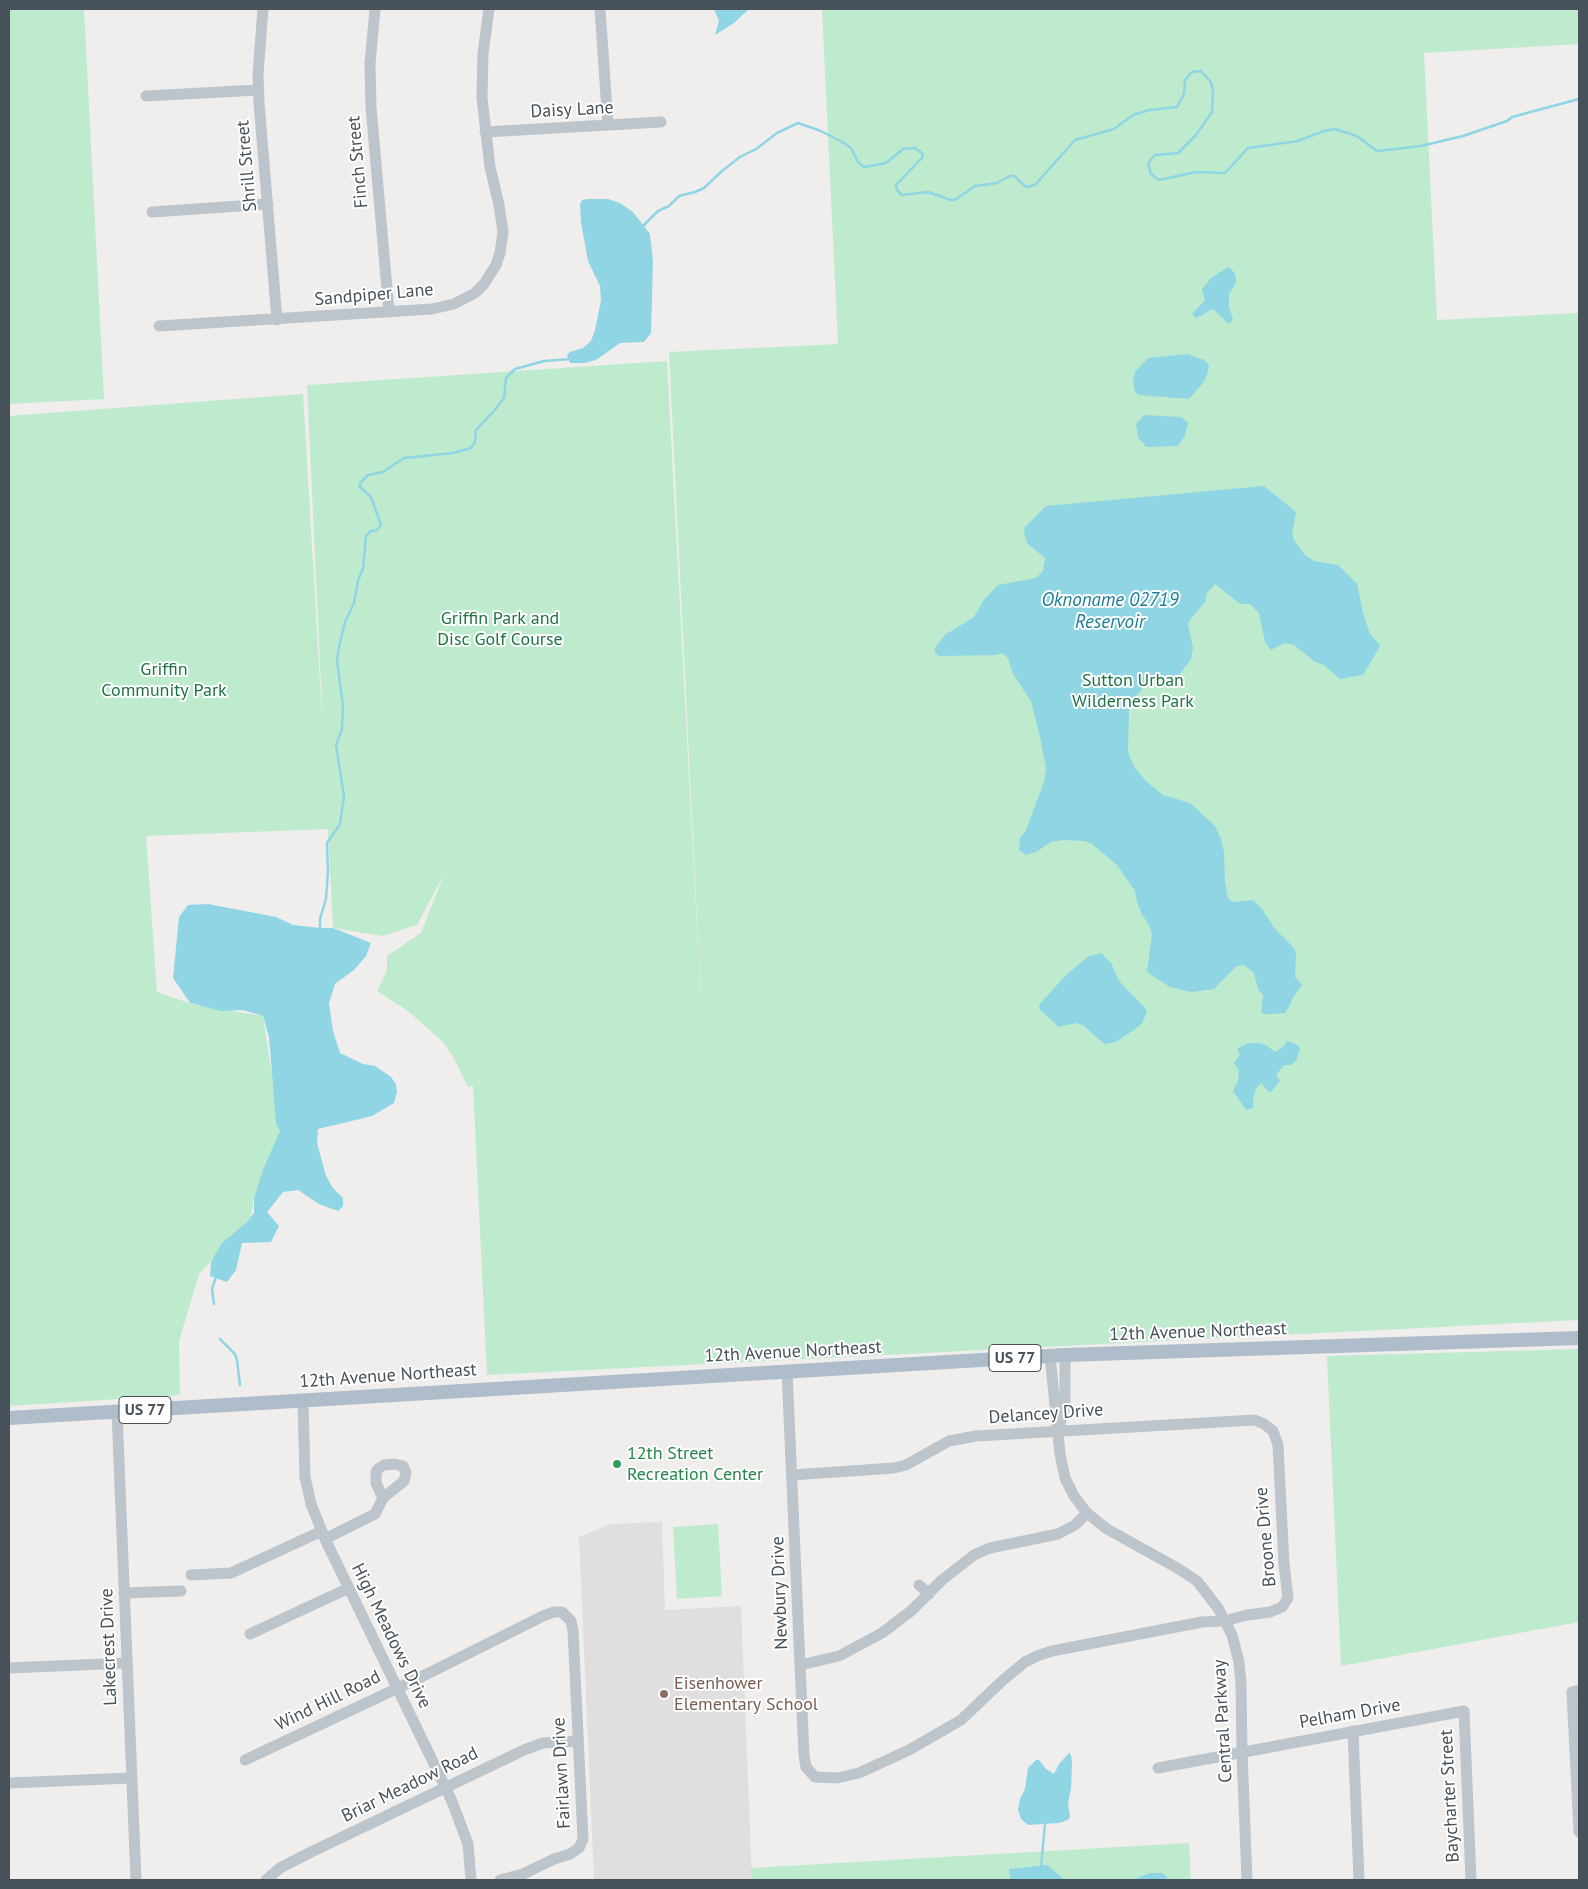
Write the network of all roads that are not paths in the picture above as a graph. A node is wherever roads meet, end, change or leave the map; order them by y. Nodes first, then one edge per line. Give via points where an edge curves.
1 (263, 9) edge
2 (375, 9) edge
3 (488, 9) edge
4 (600, 9) edge
5 (258, 90) junction
6 (146, 96) dead end
7 (662, 122) dead end
8 (608, 126) junction
9 (485, 132) junction
10 (268, 204) junction
11 (152, 212) dead end
12 (389, 312) junction
13 (277, 320) junction
14 (160, 326) dead end
15 (1579, 1338) edge
16 (1065, 1355) junction
17 (1050, 1356) junction
18 (787, 1372) junction
19 (302, 1401) junction
20 (117, 1412) junction
21 (9, 1418) edge
22 (1058, 1431) junction
23 (1278, 1463) joint
24 (792, 1476) junction
25 (383, 1498) dead end
26 (1087, 1513) junction
27 (324, 1535) junction
28 (191, 1574) dead end
29 (919, 1585) dead end
30 (349, 1588) junction
31 (181, 1591) dead end
32 (124, 1593) junction
33 (929, 1594) junction
34 (562, 1612) joint
35 (1225, 1620) junction
36 (250, 1634) dead end
37 (127, 1663) junction
38 (800, 1665) junction
39 (9, 1668) edge
40 (397, 1688) junction
41 (1579, 1690) edge
42 (1464, 1711) joint
43 (1353, 1731) junction
44 (578, 1741) junction
45 (1242, 1752) junction
46 (245, 1760) dead end
47 (1158, 1768) dead end
48 (131, 1778) junction
49 (9, 1783) edge
50 (446, 1788) junction
51 (1579, 1832) edge
52 (136, 1880) edge
53 (266, 1880) edge
54 (472, 1880) edge
55 (500, 1880) edge
56 (1248, 1880) edge
57 (1359, 1880) edge
58 (1471, 1880) edge

1 - 5 street, Shrill Street
2 - 12 street, Finch Street via 370,64 371,107
3 - 9 street, Sandpiper Lane via 482,71
4 - 8 street
5 - 6 street
5 - 10 street, Shrill Street
7 - 8 street, Daisy Lane
8 - 9 street, Daisy Lane
9 - 12 street, Sandpiper Lane via 503,232 496,265 484,284 465,299 432,309
10 - 11 street
10 - 13 street, Shrill Street
12 - 13 street, Sandpiper Lane
13 - 14 street, Sandpiper Lane
15 - 16 main road, 12th Avenue Northeast / US 77
16 - 17 main road, 12th Avenue Northeast / US 77
16 - 22 street, Central Parkway via 1065,1405
17 - 18 main road, 12th Avenue Northeast / US 77
17 - 22 street, Central Parkway
18 - 19 main road, 12th Avenue Northeast / US 77
18 - 24 street, Newbury Drive
19 - 20 main road, 12th Avenue Northeast / US 77
19 - 27 street, High Meadows Drive via 305,1476 311,1504
20 - 21 main road, 12th Avenue Northeast / US 77
20 - 32 street, Lakecrest Drive
22 - 23 street, Delancey Drive via 1255,1420 1276,1435
22 - 24 street, Delancey Drive via 954,1439 906,1465 894,1468
22 - 26 street, Central Parkway via 1065,1478
23 - 35 street, Broone Drive via 1288,1598 1280,1609
24 - 38 street, Newbury Drive
25 - 27 street via 379,1509 370,1517
26 - 33 street via 1075,1525 1058,1534 990,1548 974,1555
26 - 35 street, Central Parkway via 1107,1529 1197,1581
27 - 28 street via 231,1573
27 - 30 street, High Meadows Drive
29 - 33 street
30 - 36 street
30 - 40 street, High Meadows Drive
31 - 32 street
32 - 37 street, Lakecrest Drive
33 - 38 street via 882,1634 847,1653
34 - 40 street, Wind Hill Road via 545,1615
34 - 44 street, Fairlawn Drive via 571,1621 573,1631
35 - 38 street, Newbury Drive via 1037,1656 1014,1670 951,1727 875,1767 837,1778 815,1777 806,1767
35 - 45 street, Central Parkway via 1239,1662
37 - 39 street
37 - 48 street, Lakecrest Drive
40 - 46 street, Wind Hill Road
40 - 50 street, High Meadows Drive
41 - 51 street via 1572,1692
42 - 43 street, Pelham Drive
42 - 58 street, Baycharter Street
43 - 45 street, Pelham Drive
43 - 57 street
44 - 50 street, Briar Meadow Road via 534,1746
44 - 55 street, Fairlawn Drive via 581,1844 570,1854
45 - 47 street, Pelham Drive
45 - 56 street, Central Parkway
48 - 49 street
48 - 52 street, Lakecrest Drive
50 - 53 street, Briar Meadow Road via 287,1864
50 - 54 street, High Meadows Drive via 468,1844

